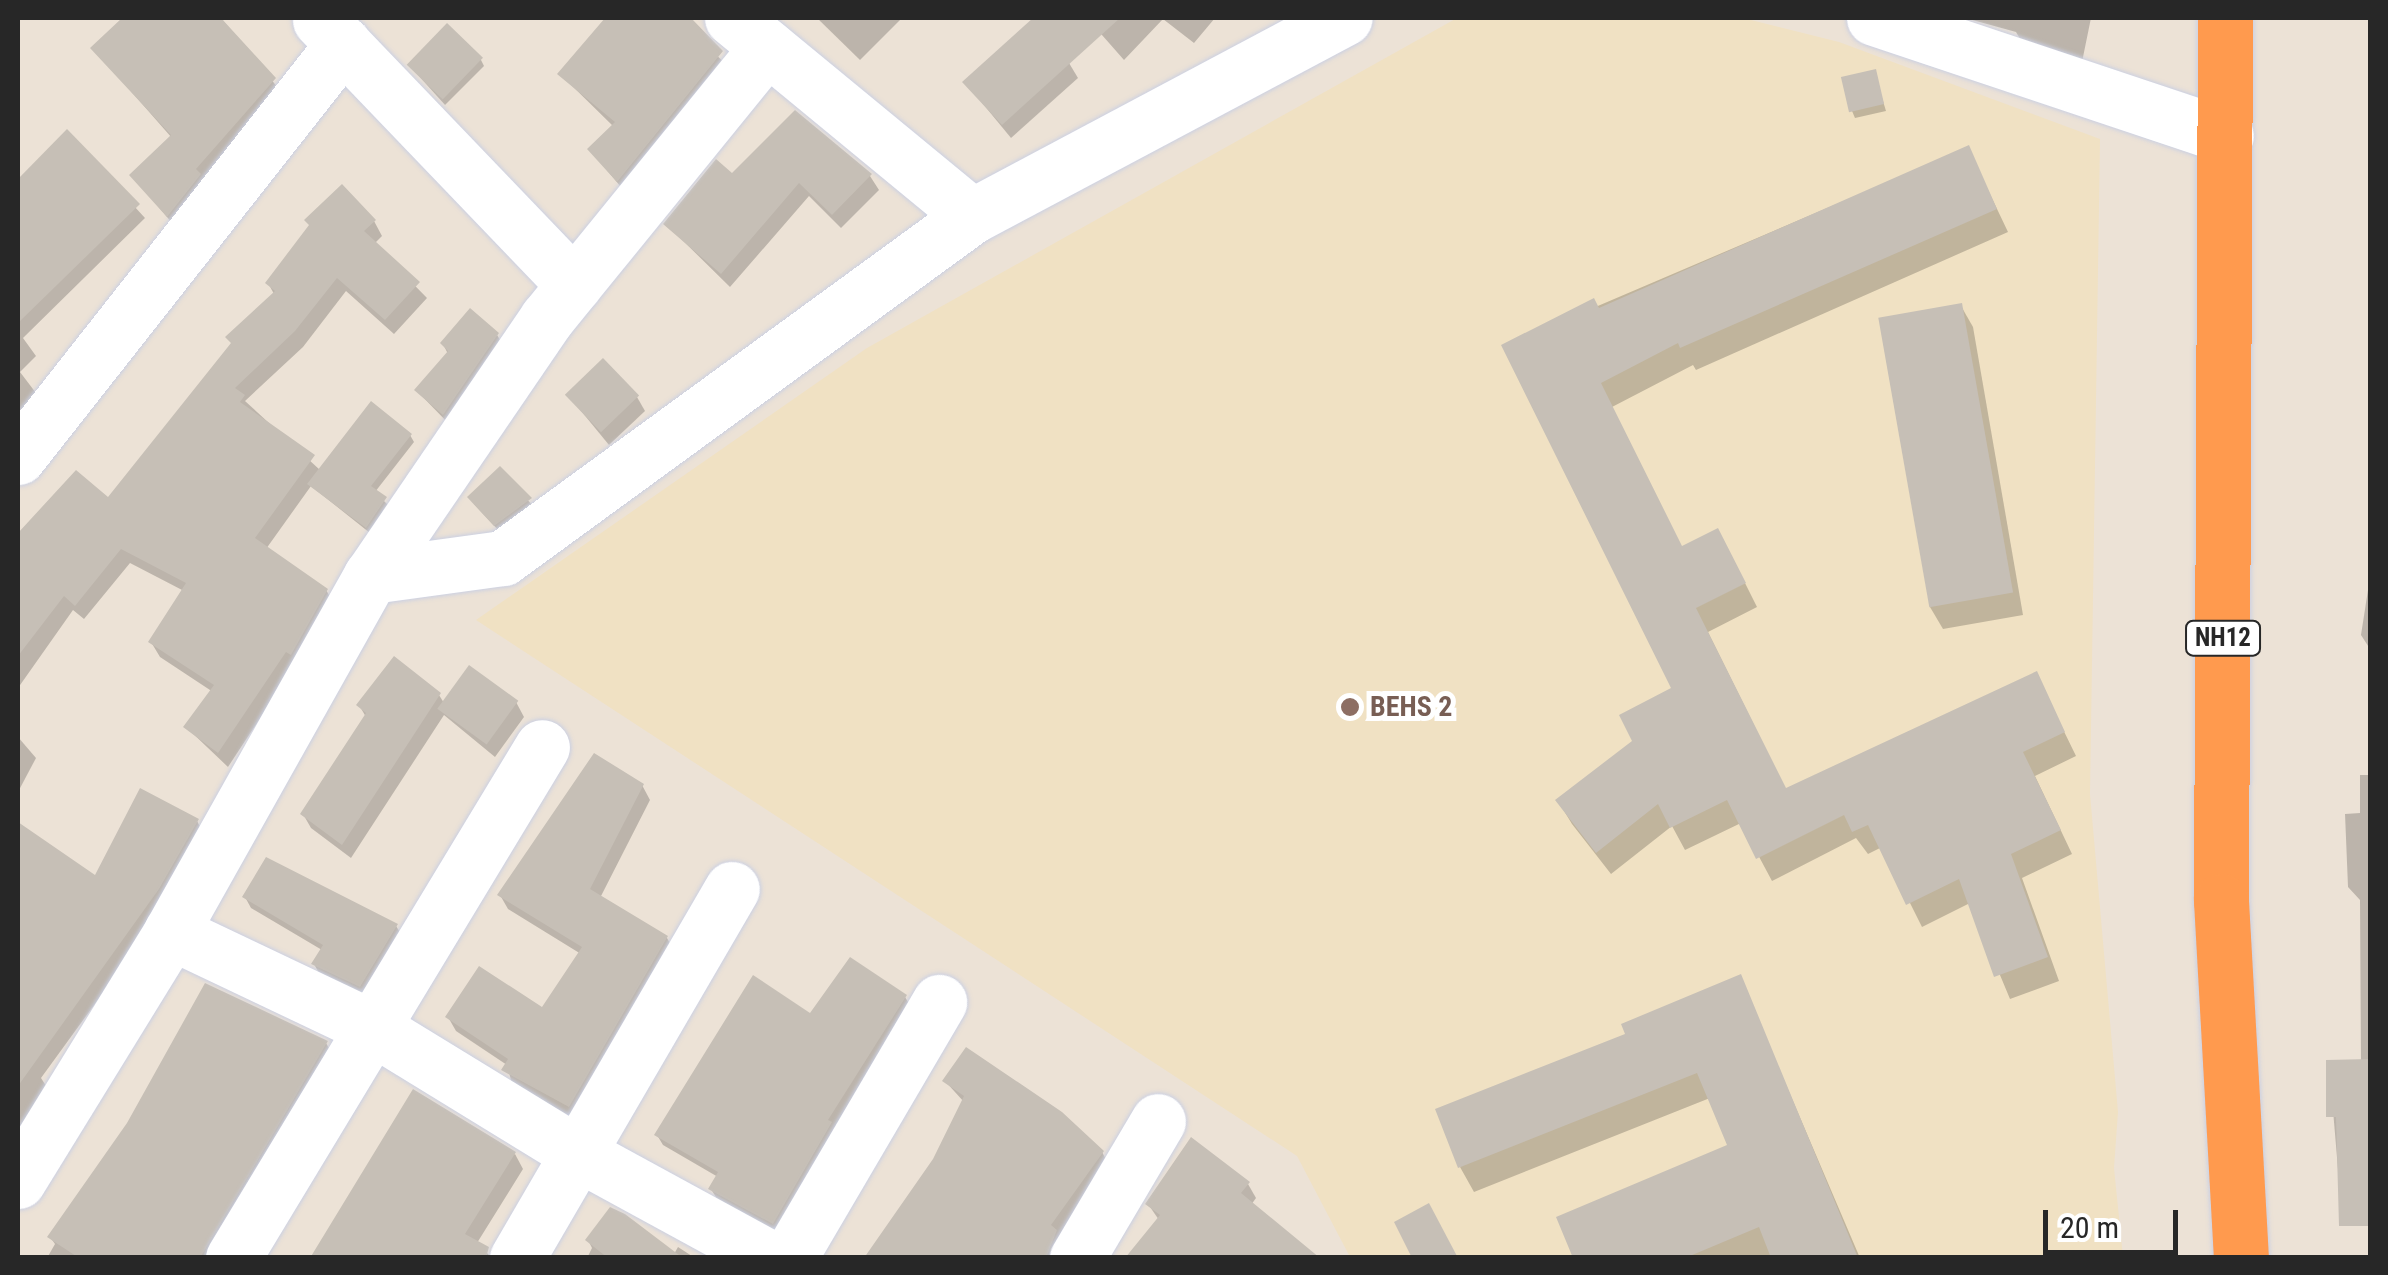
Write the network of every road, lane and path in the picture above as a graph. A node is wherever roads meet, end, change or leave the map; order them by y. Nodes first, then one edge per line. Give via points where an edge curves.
1 (1345, 18) edge
2 (1874, 18) edge
3 (2225, 18) edge
4 (330, 31) edge
5 (750, 32) edge
6 (2226, 136) junction
7 (972, 216) junction
8 (574, 284) junction
9 (18, 458) edge
10 (372, 576) junction
11 (542, 747) dead end
12 (732, 889) dead end
13 (172, 932) junction
14 (939, 1002) dead end
15 (373, 1028) junction
16 (1158, 1121) dead end
17 (579, 1154) junction
18 (18, 1181) edge
19 (233, 1258) edge
20 (517, 1258) edge
21 (770, 1258) edge
22 (789, 1258) edge
23 (1077, 1258) edge
24 (2241, 1258) edge

1 - 7 street
2 - 6 street
3 - 6 highway, NH12
4 - 8 street
4 - 9 street
5 - 7 street
5 - 8 street
6 - 24 highway, NH12 via 2221,901
7 - 10 street via 503,558
8 - 10 street
10 - 13 street
11 - 15 street
12 - 17 street
13 - 15 street
13 - 18 street
14 - 22 street
15 - 17 street
15 - 19 street
16 - 23 street
17 - 20 street
17 - 21 street

